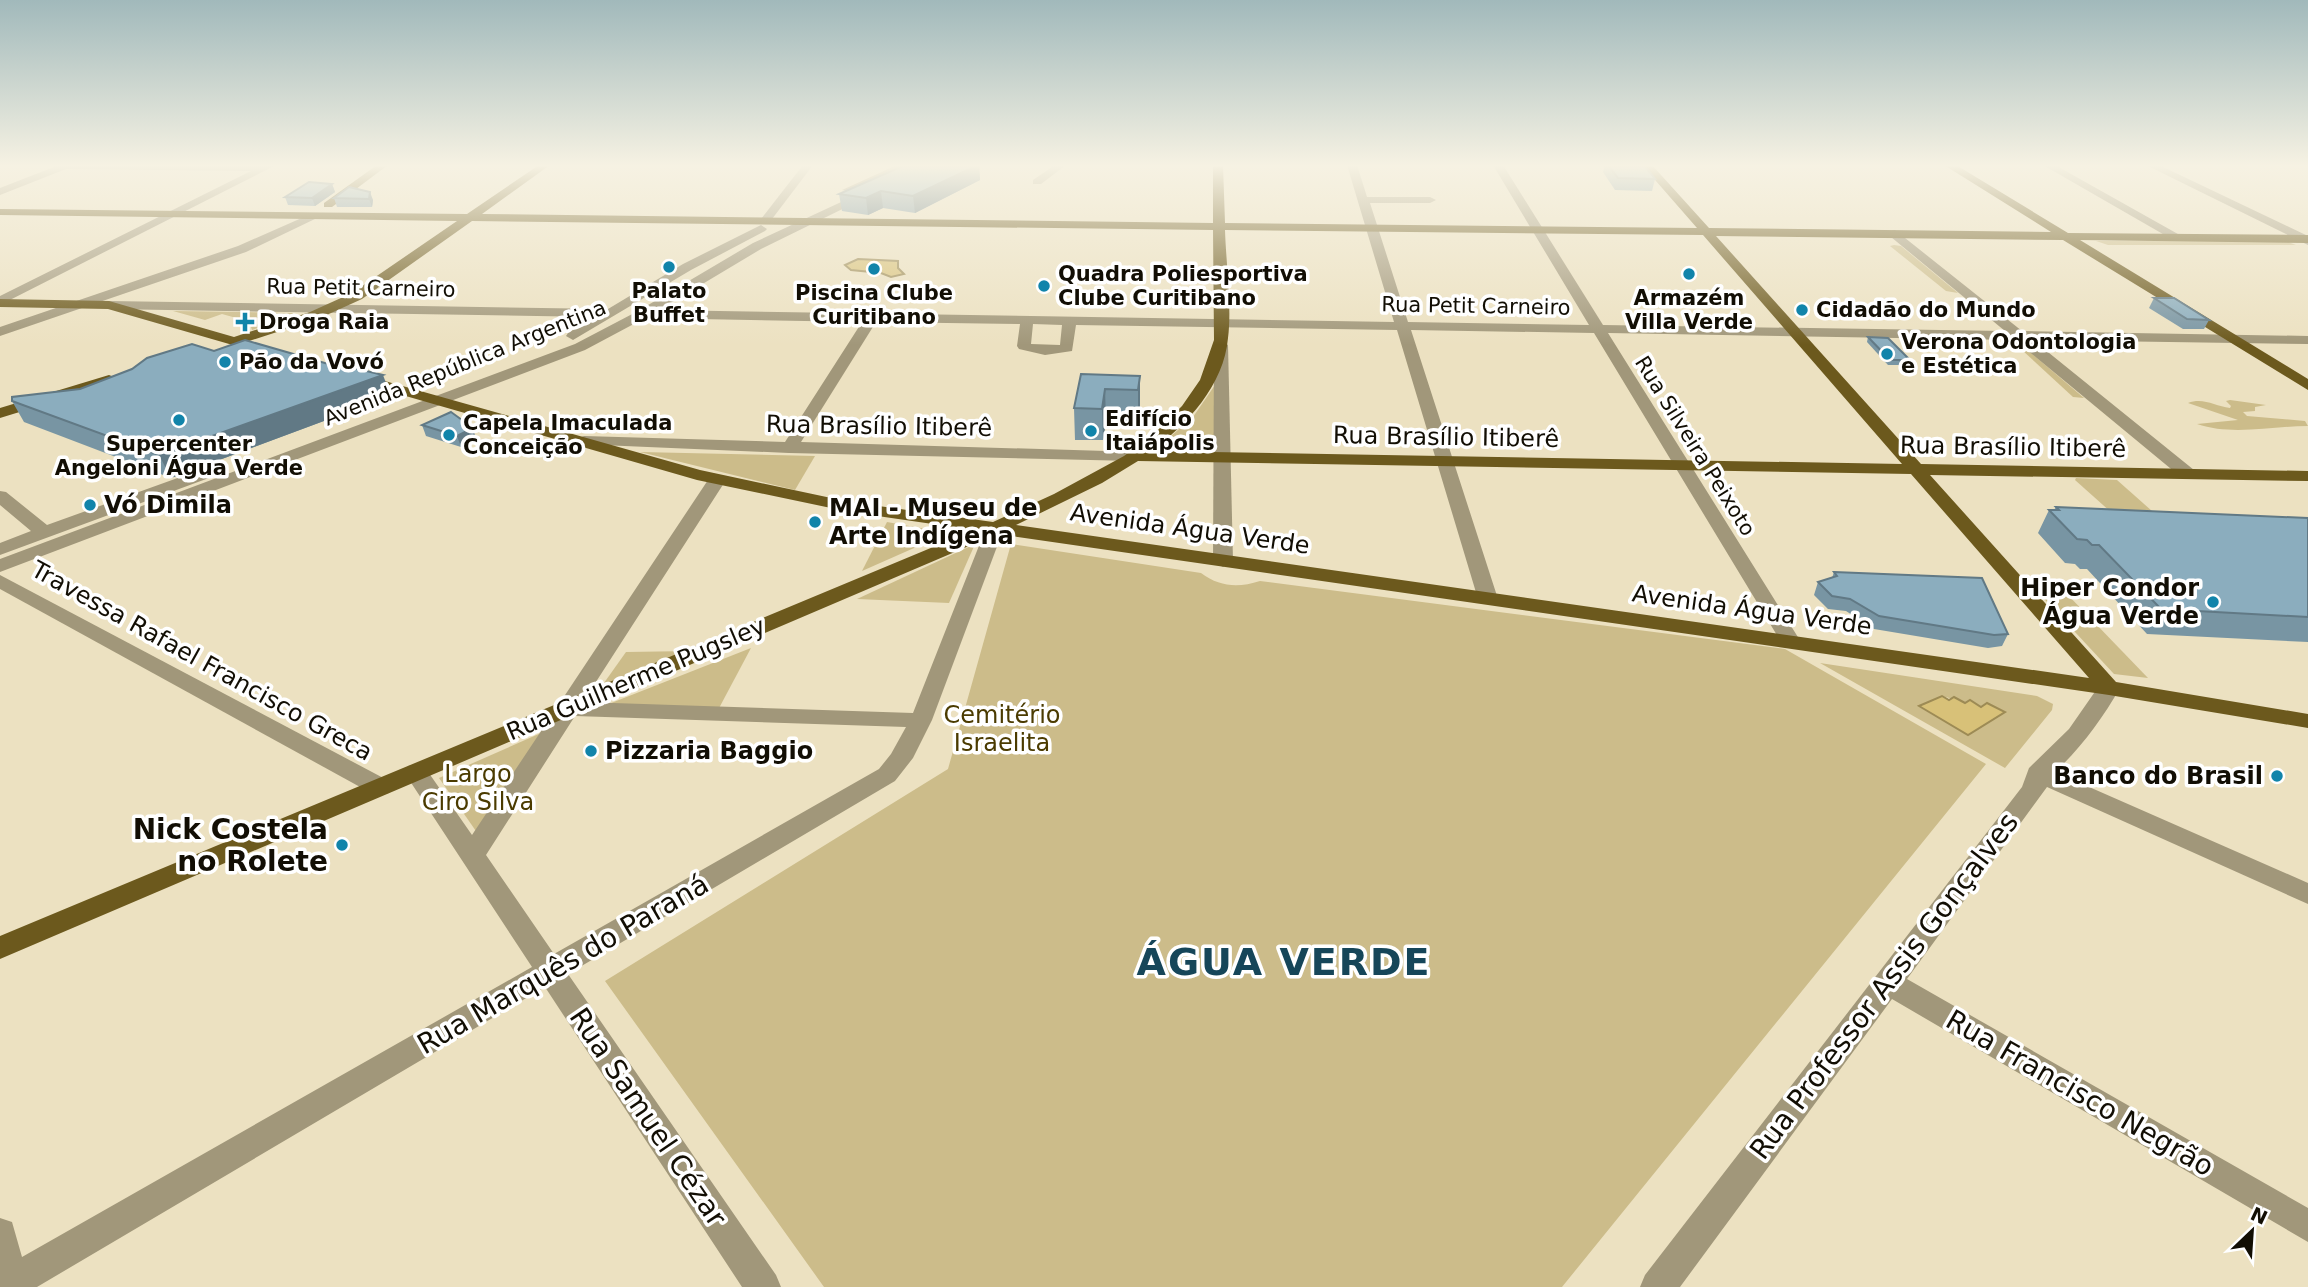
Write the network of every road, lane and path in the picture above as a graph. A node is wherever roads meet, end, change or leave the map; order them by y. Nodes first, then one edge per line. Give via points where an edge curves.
1 (151, 225) edge
2 (295, 225) edge
3 (460, 225) edge
4 (764, 225) edge
5 (798, 225) edge
6 (1058, 225) edge
7 (1371, 225) edge
8 (1535, 225) edge
9 (1701, 225) edge
10 (2048, 225) edge
11 (2157, 225) edge
12 (2275, 225) edge
13 (1219, 227) junction
14 (1372, 228) junction
15 (1538, 230) junction
16 (1707, 232) junction
17 (1895, 234) junction
18 (2066, 236) junction
19 (2179, 237) junction
20 (2306, 240) edge
21 (0, 302) edge
22 (82, 304) junction
23 (109, 305) junction
24 (166, 306) junction
25 (331, 309) junction
26 (613, 313) junction
27 (643, 314) junction
28 (146, 316) junction
29 (872, 317) junction
30 (1027, 320) junction
31 (1069, 320) junction
32 (1220, 323) junction
33 (1403, 326) junction
34 (1599, 329) junction
35 (0, 332) edge
36 (1795, 332) junction
37 (2018, 336) junction
38 (2234, 339) junction
39 (2308, 340) edge
40 (234, 342) junction
41 (1221, 345) junction
42 (212, 349) edge
43 (273, 353) edge
44 (128, 374) edge
45 (351, 376) edge
46 (2308, 385) edge
47 (415, 395) junction
48 (437, 401) junction
49 (0, 413) edge
50 (584, 441) junction
51 (789, 448) junction
52 (1133, 456) junction
53 (1222, 457) junction
54 (1445, 461) junction
55 (1683, 465) junction
56 (1917, 469) junction
57 (2188, 474) junction
58 (2308, 476) edge
59 (717, 480) junction
60 (0, 496) edge
61 (995, 528) junction
62 (44, 533) junction
63 (0, 549) edge
64 (1223, 561) junction
65 (0, 566) edge
66 (0, 581) edge
67 (1488, 599) junction
68 (1791, 642) junction
69 (2109, 688) junction
70 (566, 709) junction
71 (922, 720) junction
72 (2308, 721) edge
73 (416, 772) junction
74 (2036, 774) junction
75 (380, 788) junction
76 (472, 856) junction
77 (2308, 894) edge
78 (0, 947) edge
79 (550, 971) junction
80 (1888, 982) junction
81 (2308, 1226) edge
82 (0, 1234) edge
83 (1663, 1285) edge
84 (7, 1286) edge
85 (763, 1287) edge

1 - 21 street
2 - 22 street via 259,243
3 - 25 main road via 369,289
4 - 26 street, Avenida República Argentina
5 - 27 street, Avenida República Argentina
6 - 13 main road
7 - 14 street
8 - 15 street, Rua Silveira Peixoto
9 - 16 main road
10 - 18 main road
11 - 19 street
12 - 20 street
13 - 14 main road
13 - 32 main road
14 - 15 main road
14 - 33 street
15 - 16 main road
15 - 34 street, Rua Silveira Peixoto
16 - 17 main road
16 - 36 main road
17 - 18 main road
17 - 37 street
18 - 19 main road
18 - 38 main road
19 - 20 main road
21 - 22 main road
22 - 23 main road
22 - 35 street
23 - 24 street, Rua Petit Carneiro
23 - 28 main road
24 - 25 street, Rua Petit Carneiro
24 - 28 main road
25 - 26 street, Rua Petit Carneiro
25 - 40 main road
26 - 47 street, Avenida República Argentina via 553,345
27 - 29 street, Rua Petit Carneiro
27 - 48 street, Avenida República Argentina via 589,343
28 - 40 main road
29 - 30 street, Rua Petit Carneiro
29 - 51 street
30 - 31 street, Rua Petit Carneiro
30 - 31 street via 1024,346 1058,351 1067,348
31 - 32 street, Rua Petit Carneiro
32 - 33 street, Rua Petit Carneiro
32 - 41 main road
33 - 34 street, Rua Petit Carneiro
33 - 54 street
34 - 36 street, Rua Petit Carneiro
34 - 55 street, Rua Silveira Peixoto
36 - 37 street, Rua Petit Carneiro
36 - 56 main road
37 - 38 street, Rua Petit Carneiro
37 - 57 street
38 - 39 street, Rua Petit Carneiro
38 - 46 main road
40 - 42 main road
40 - 43 main road
41 - 52 main road, Rua Guilherme Pugsley via 1196,398 1168,429
41 - 53 street
44 - 49 main road
45 - 47 main road, Avenida Água Verde
47 - 48 main road, Avenida Água Verde
47 - 62 street, Avenida República Argentina
48 - 50 main road, Avenida Água Verde
48 - 65 street, Avenida República Argentina
50 - 51 street, Rua Brasílio Itiberê
50 - 59 main road, Avenida Água Verde
51 - 52 street, Rua Brasílio Itiberê
52 - 53 main road, Rua Brasílio Itiberê
52 - 61 main road, Rua Guilherme Pugsley via 1086,485
53 - 54 main road, Rua Brasílio Itiberê
53 - 64 street
54 - 55 main road, Rua Brasílio Itiberê
54 - 67 street
55 - 56 main road, Rua Brasílio Itiberê
55 - 68 street, Rua Silveira Peixoto
56 - 57 main road, Rua Brasílio Itiberê
56 - 69 main road
57 - 58 main road, Rua Brasílio Itiberê
59 - 61 main road, Avenida Água Verde via 879,512
59 - 70 street
60 - 62 street
61 - 64 main road, Avenida Água Verde
61 - 70 main road, Rua Guilherme Pugsley
61 - 71 street, Rua Marquês do Paraná
62 - 63 street, Avenida República Argentina
64 - 67 main road, Avenida Água Verde
66 - 75 street, Travessa Rafael Francisco Greca
67 - 68 main road, Avenida Água Verde
68 - 69 main road, Avenida Água Verde
69 - 72 main road, Avenida Água Verde
69 - 74 street, Rua Professor Assis Gonçalves via 2055,761
70 - 71 street
70 - 73 main road, Rua Guilherme Pugsley
70 - 76 street
71 - 79 street, Rua Marquês do Paraná via 895,766 877,783
73 - 75 main road, Rua Guilherme Pugsley
73 - 76 street, Rua Samuel Cézar
74 - 77 street
74 - 80 street, Rua Professor Assis Gonçalves via 2034,789
75 - 78 main road, Rua Guilherme Pugsley
76 - 79 street, Rua Samuel Cézar
79 - 84 street, Rua Marquês do Paraná
79 - 85 street, Rua Samuel Cézar
80 - 81 street, Rua Francisco Negrão
80 - 83 street, Rua Professor Assis Gonçalves
82 - 84 street

